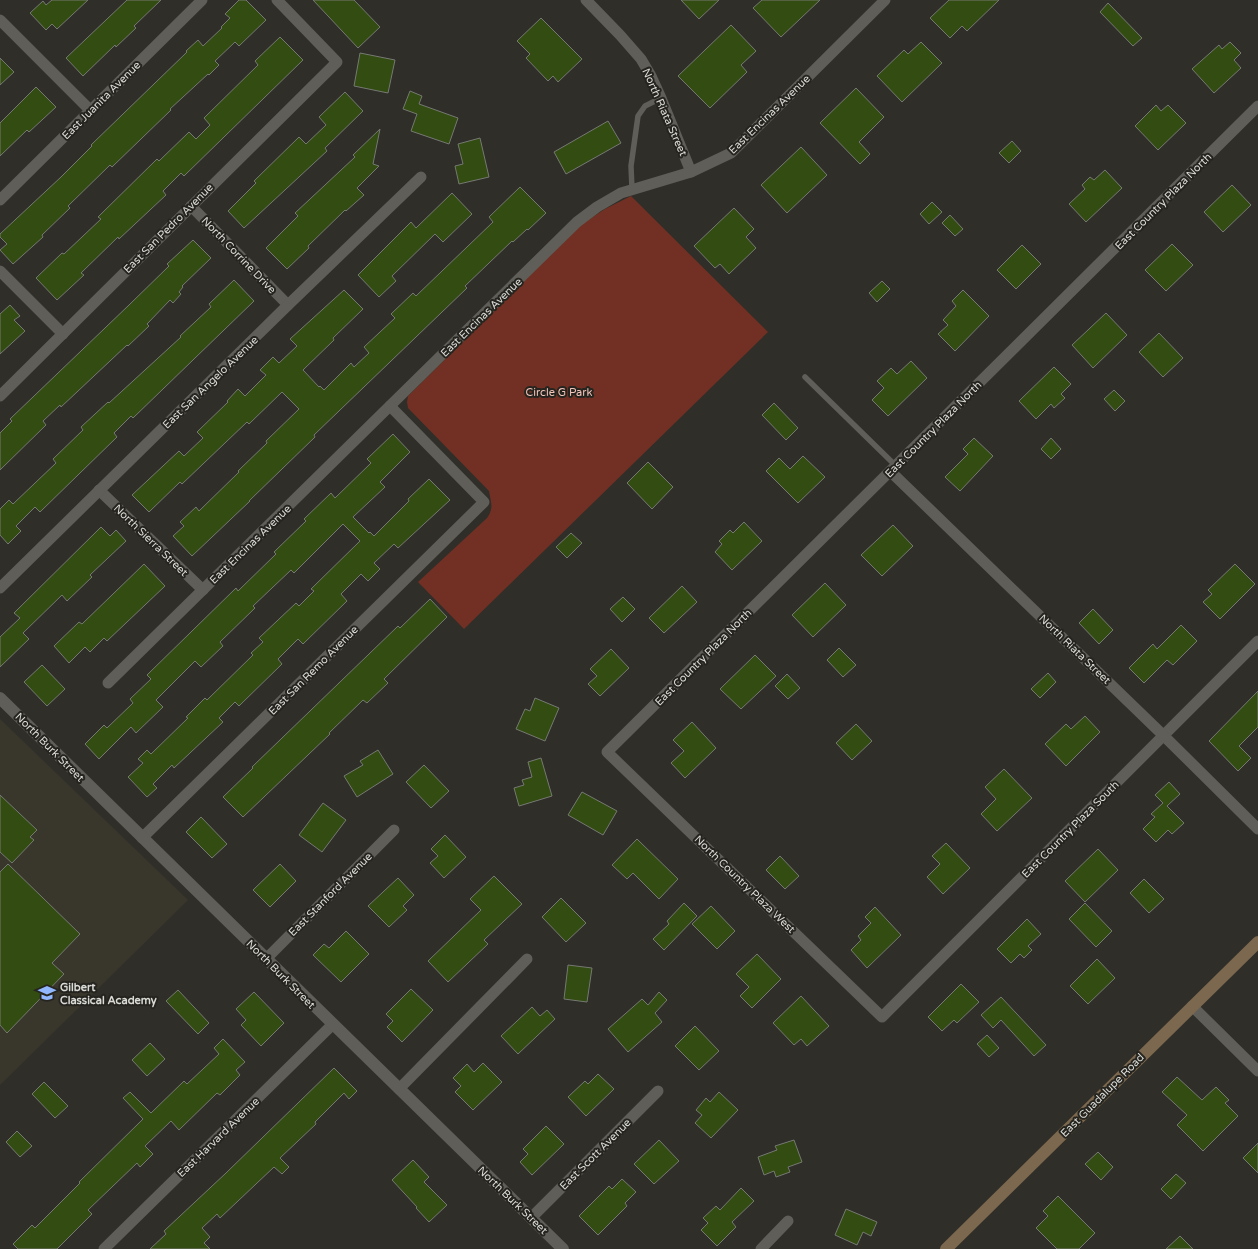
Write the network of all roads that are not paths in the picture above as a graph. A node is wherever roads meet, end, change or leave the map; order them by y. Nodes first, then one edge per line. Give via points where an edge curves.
1 (202, 0) edge
2 (277, 0) edge
3 (586, 0) edge
4 (885, 0) edge
5 (0, 20) edge
6 (661, 98) junction
7 (1258, 106) edge
8 (90, 110) junction
9 (691, 172) junction
10 (421, 177) dead end
11 (632, 189) junction
12 (0, 200) edge
13 (191, 206) junction
14 (0, 271) edge
15 (288, 305) junction
16 (63, 334) junction
17 (805, 377) dead end
18 (0, 396) edge
19 (390, 406) junction
20 (893, 468) junction
21 (99, 490) junction
22 (0, 588) edge
23 (203, 590) junction
24 (1258, 641) edge
25 (108, 683) dead end
26 (0, 698) edge
27 (1164, 736) junction
28 (607, 752) joint
29 (1258, 829) edge
30 (394, 830) dead end
31 (142, 838) junction
32 (1258, 942) edge
33 (266, 959) junction
34 (527, 960) dead end
35 (1192, 1006) junction
36 (882, 1017) joint
37 (332, 1025) junction
38 (1258, 1071) edge
39 (399, 1089) junction
40 (658, 1091) dead end
41 (531, 1218) junction
42 (788, 1221) dead end
43 (104, 1249) edge
44 (563, 1249) edge
45 (761, 1249) edge
46 (946, 1249) edge

1 - 8 street, East Juanita Avenue
2 - 13 street, East San Pedro Avenue via 337,62
3 - 6 street, North Riata Street via 641,59
4 - 9 street, East Encinas Avenue via 731,153
5 - 8 street
6 - 9 street, North Riata Street
6 - 11 lane via 645,106 638,116 631,166
7 - 20 street, East Country Plaza North
8 - 12 street, East Juanita Avenue
9 - 11 street, East Encinas Avenue
10 - 15 street, East San Angelo Avenue
11 - 19 street, East Encinas Avenue via 620,193 577,222
13 - 15 street, North Corrine Drive
13 - 16 street, East San Pedro Avenue
14 - 16 street
15 - 21 street, East San Angelo Avenue
16 - 18 street, East San Pedro Avenue
17 - 20 lane
19 - 23 street, East Encinas Avenue
19 - 31 street, East San Remo Avenue via 484,502
20 - 27 street, North Riata Street
20 - 28 street, East Country Plaza North
21 - 22 street, East San Angelo Avenue
21 - 23 street, North Sierra Street
23 - 25 street, East Encinas Avenue
24 - 27 street, East Country Plaza South
26 - 31 street, North Burk Street
27 - 29 street, North Riata Street
27 - 36 street, East Country Plaza South
28 - 36 street, North Country Plaza West
30 - 33 street, East Stanford Avenue
31 - 33 street, North Burk Street
32 - 35 main road, East Guadalupe Road
33 - 37 street, North Burk Street
34 - 39 street
35 - 38 street
35 - 46 main road, East Guadalupe Road
37 - 39 street, North Burk Street
37 - 43 street, East Harvard Avenue
39 - 41 street, North Burk Street
40 - 41 street, East Scott Avenue
41 - 44 street, North Burk Street
42 - 45 street

